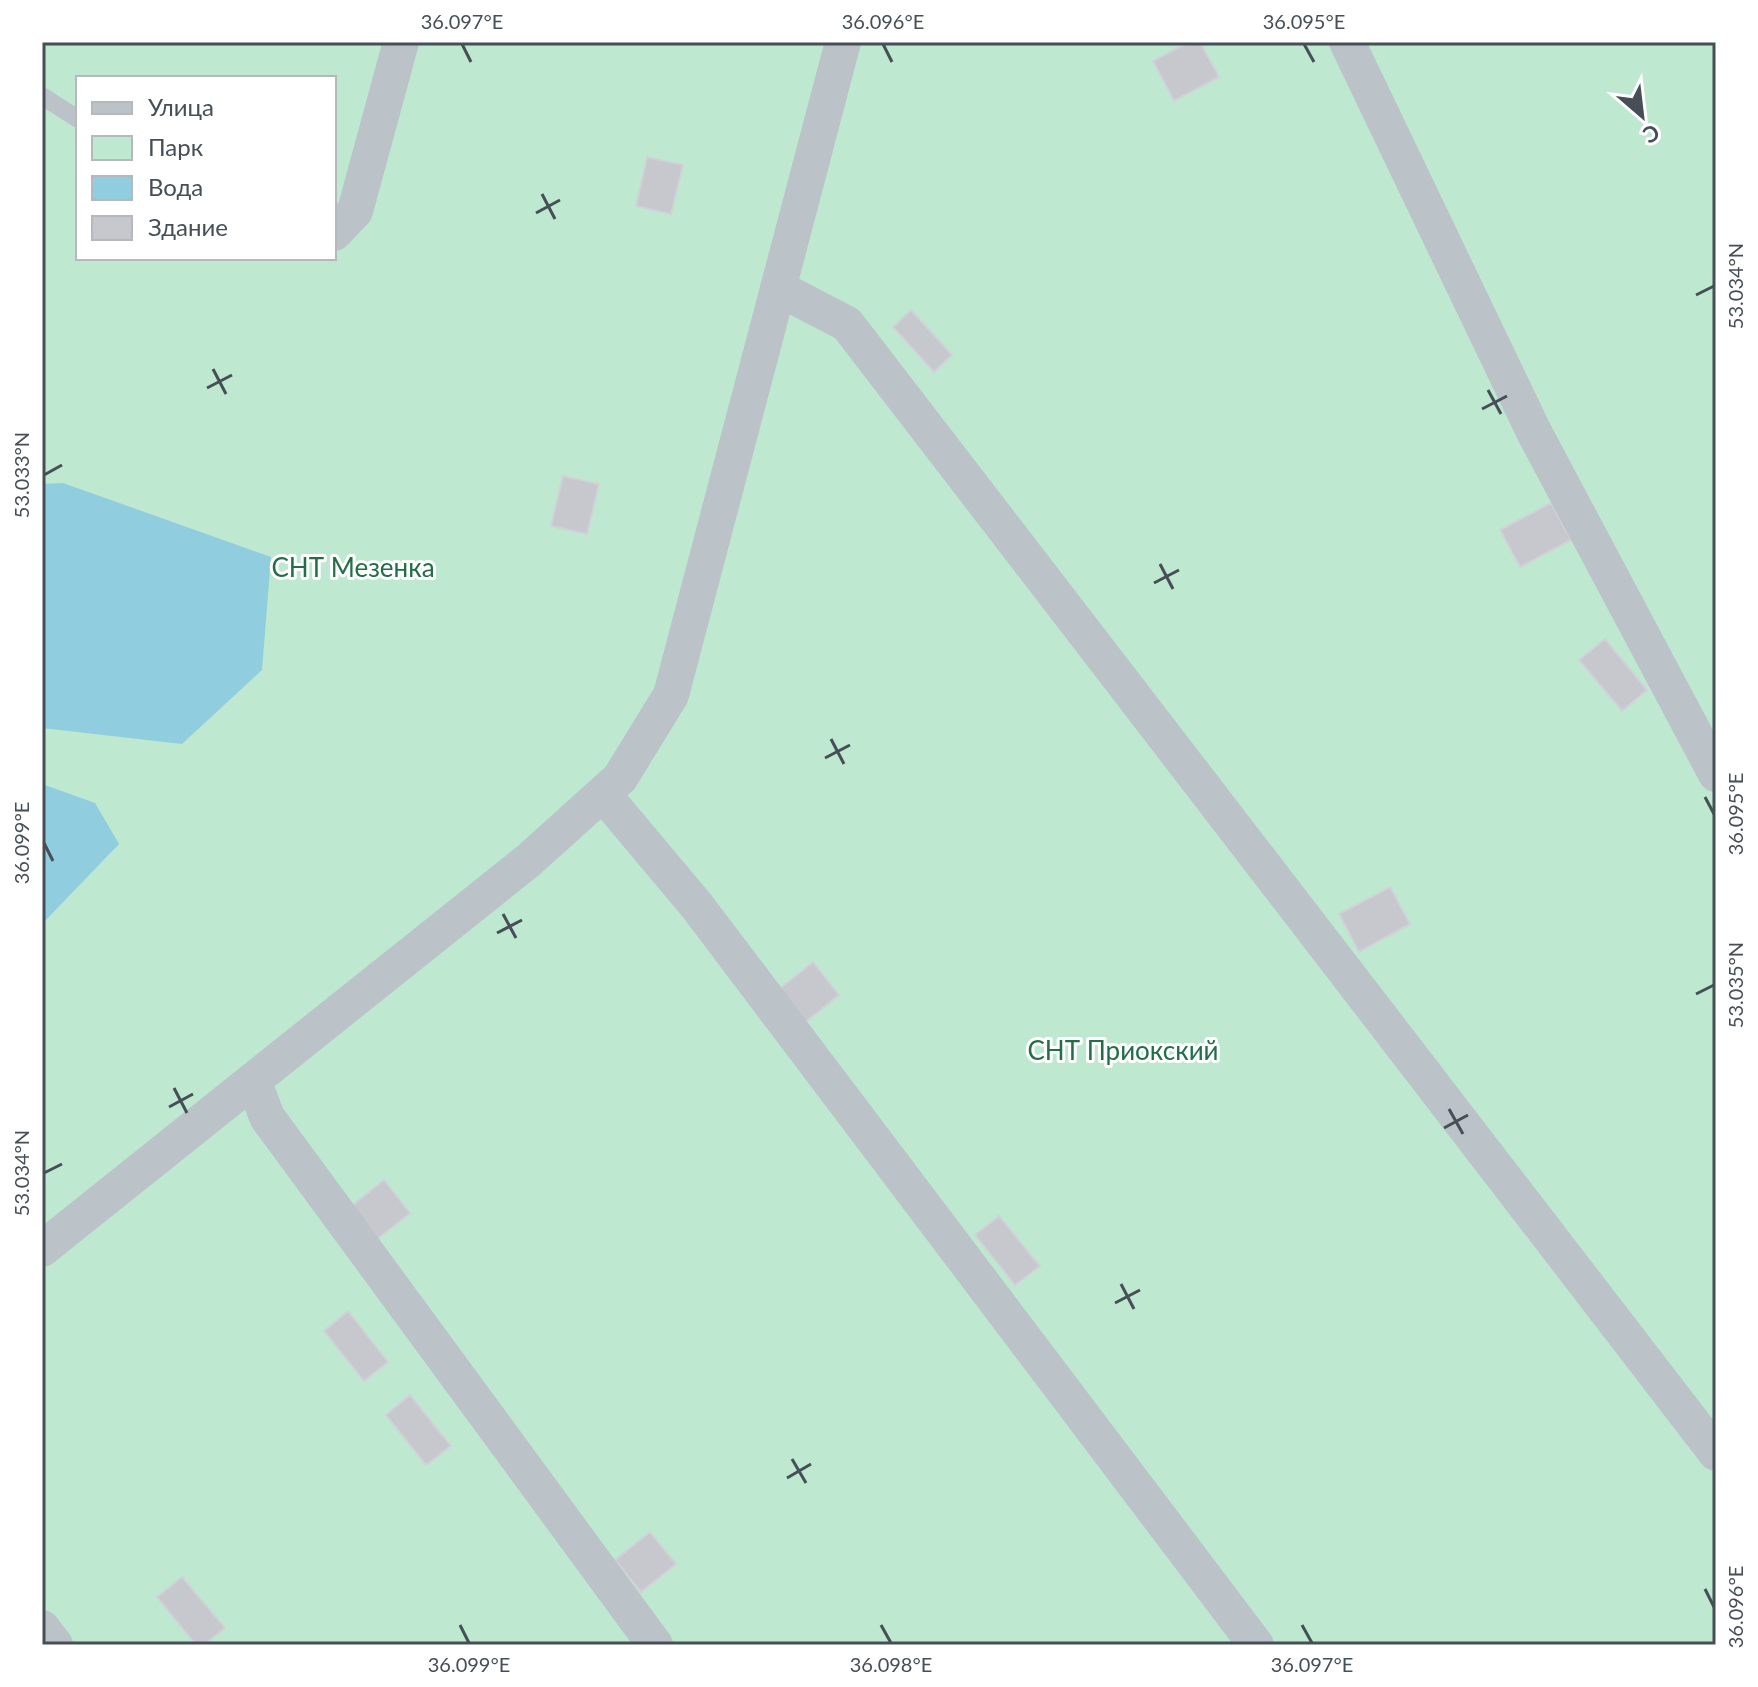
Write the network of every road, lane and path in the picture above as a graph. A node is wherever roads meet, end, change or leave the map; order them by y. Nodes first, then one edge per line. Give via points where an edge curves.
1 (401, 42) edge
2 (843, 42) edge
3 (1347, 42) edge
4 (42, 96) edge
5 (76, 118) edge
6 (336, 231) edge
7 (778, 288) junction
8 (1716, 774) edge
9 (603, 794) junction
10 (253, 1080) junction
11 (42, 1249) edge
12 (1716, 1453) edge
13 (42, 1628) edge
14 (55, 1645) edge
15 (655, 1645) edge
16 (1256, 1645) edge

1 - 6 street via 355,211
2 - 7 street
3 - 8 street via 1534,432
4 - 5 lane
7 - 9 street via 671,695 620,778
7 - 12 street via 847,324
9 - 10 street via 529,860
9 - 16 street via 697,906
10 - 11 street
10 - 15 street via 267,1117
13 - 14 street

